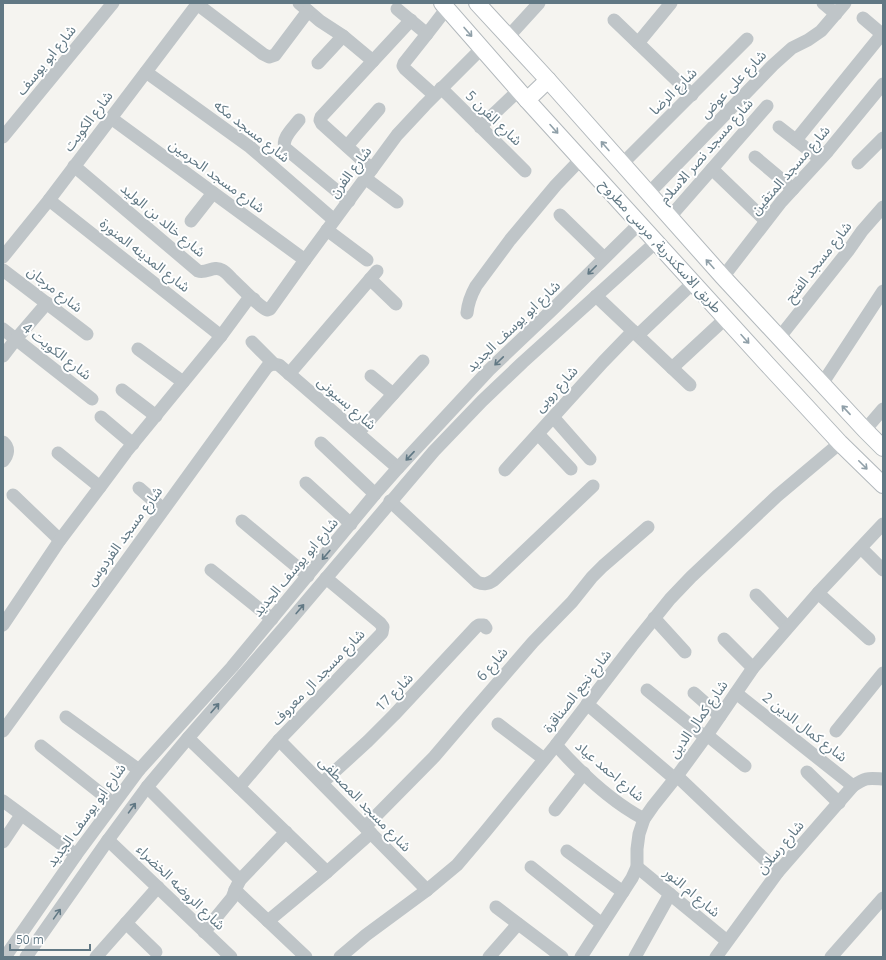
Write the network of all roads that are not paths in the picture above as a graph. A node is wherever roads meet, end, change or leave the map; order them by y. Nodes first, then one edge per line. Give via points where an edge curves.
1 (113, 3) edge
2 (197, 3) edge
3 (477, 3) edge
4 (539, 3) edge
5 (672, 3) edge
6 (823, 3) edge
7 (845, 3) edge
8 (444, 6) edge
9 (303, 7) edge
10 (397, 10) dead end
11 (836, 14) junction
12 (863, 18) dead end
13 (411, 20) junction
14 (614, 20) dead end
15 (427, 34) junction
16 (882, 34) edge
17 (343, 36) junction
18 (508, 37) junction
19 (747, 39) dead end
20 (638, 43) junction
21 (482, 48) junction
22 (373, 61) junction
23 (318, 62) dead end
24 (146, 72) junction
25 (548, 80) junction
26 (883, 84) edge
27 (438, 92) junction
28 (523, 95) junction
29 (692, 95) junction
30 (767, 106) dead end
31 (379, 110) dead end
32 (111, 118) junction
33 (299, 120) dead end
34 (480, 127) junction
35 (780, 127) dead end
36 (3, 137) edge
37 (883, 138) edge
38 (796, 140) junction
39 (347, 146) junction
40 (756, 157) dead end
41 (581, 159) junction
42 (820, 159) junction
43 (858, 163) dead end
44 (622, 164) junction
45 (74, 166) junction
46 (712, 169) junction
47 (526, 171) dead end
48 (369, 174) junction
49 (792, 189) junction
50 (213, 193) junction
51 (648, 194) junction
52 (49, 200) junction
53 (349, 201) junction
54 (397, 202) dead end
55 (883, 207) edge
56 (560, 215) dead end
57 (669, 218) junction
58 (191, 221) dead end
59 (766, 221) junction
60 (640, 223) junction
61 (331, 225) junction
62 (656, 242) junction
63 (3, 257) edge
64 (604, 258) junction
65 (305, 260) junction
66 (366, 260) dead end
67 (3, 270) edge
68 (723, 277) junction
69 (694, 282) junction
70 (883, 291) edge
71 (596, 296) junction
72 (254, 299) junction
73 (47, 303) junction
74 (396, 304) dead end
75 (468, 313) dead end
76 (726, 318) junction
77 (3, 329) edge
78 (636, 333) junction
79 (87, 334) dead end
80 (221, 336) junction
81 (779, 338) junction
82 (16, 339) junction
83 (252, 342) dead end
84 (138, 349) dead end
85 (3, 356) edge
86 (423, 361) dead end
87 (274, 364) junction
88 (672, 368) junction
89 (290, 374) junction
90 (371, 376) dead end
91 (818, 380) junction
92 (183, 382) junction
93 (690, 385) dead end
94 (122, 390) dead end
95 (794, 393) junction
96 (393, 394) junction
97 (92, 399) dead end
98 (883, 409) edge
99 (156, 416) junction
100 (102, 417) dead end
101 (553, 417) junction
102 (865, 430) junction
103 (358, 433) junction
104 (538, 434) junction
105 (321, 442) dead end
106 (4, 443) edge
107 (840, 443) junction
108 (133, 444) junction
109 (883, 448) edge
110 (58, 453) dead end
111 (590, 459) dead end
112 (3, 461) edge
113 (398, 468) junction
114 (571, 469) dead end
115 (504, 470) dead end
116 (306, 483) dead end
117 (883, 485) edge
118 (593, 486) dead end
119 (100, 487) junction
120 (138, 488) dead end
121 (375, 494) junction
122 (12, 495) dead end
123 (390, 501) junction
124 (164, 509) junction
125 (242, 521) dead end
126 (351, 524) junction
127 (883, 524) edge
128 (648, 527) dead end
129 (60, 540) junction
130 (861, 548) junction
131 (211, 570) dead end
132 (883, 570) edge
133 (308, 576) junction
134 (326, 578) junction
135 (818, 593) junction
136 (756, 595) dead end
137 (654, 618) junction
138 (272, 619) junction
139 (4, 622) edge
140 (788, 627) junction
141 (486, 628) dead end
142 (724, 639) dead end
143 (869, 640) dead end
144 (685, 652) dead end
145 (232, 667) junction
146 (753, 668) junction
147 (883, 674) edge
148 (243, 676) junction
149 (647, 690) dead end
150 (694, 693) dead end
151 (736, 693) junction
152 (587, 704) junction
153 (66, 716) dead end
154 (720, 716) junction
155 (498, 724) dead end
156 (3, 730) edge
157 (836, 730) dead end
158 (706, 736) junction
159 (188, 738) junction
160 (279, 740) junction
161 (556, 745) junction
162 (41, 746) dead end
163 (544, 759) junction
164 (745, 766) dead end
165 (139, 770) junction
166 (806, 772) dead end
167 (584, 773) junction
168 (676, 778) junction
169 (883, 779) edge
170 (322, 783) junction
171 (853, 786) junction
172 (147, 787) junction
173 (239, 787) junction
174 (3, 801) edge
175 (113, 803) junction
176 (839, 803) junction
177 (555, 810) dead end
178 (21, 815) junction
179 (644, 819) junction
180 (368, 830) junction
181 (286, 832) junction
182 (108, 840) junction
183 (3, 842) edge
184 (567, 851) dead end
185 (76, 855) junction
186 (637, 867) junction
187 (530, 868) dead end
188 (327, 872) junction
189 (778, 872) junction
190 (237, 885) junction
191 (158, 887) junction
192 (427, 890) junction
193 (623, 892) junction
194 (670, 894) junction
195 (883, 898) edge
196 (496, 907) dead end
197 (268, 921) junction
198 (126, 923) junction
199 (518, 924) junction
200 (602, 924) junction
201 (204, 932) junction
202 (727, 941) junction
203 (156, 952) dead end
204 (29, 956) edge
205 (343, 956) edge
206 (833, 956) edge
207 (5, 957) edge
208 (96, 957) edge
209 (231, 957) edge
210 (306, 957) edge
211 (489, 957) edge
212 (562, 957) edge
213 (581, 957) edge
214 (635, 957) edge
215 (716, 957) edge

1 - 36 street, شارع ابو يوسف
2 - 9 street via 269,57 275,56
2 - 24 street, شارع الكويت
3 - 18 main road, طريق الاسكندرية, مرسى مطروح
4 - 18 street
5 - 20 street
6 - 11 street
7 - 11 street, شارع على عوض
8 - 15 street
8 -> 21 main road, طريق الاسكندرية, مرسى مطروح
9 - 17 street
10 - 13 street
11 - 51 street, شارع على عوض via 821,31 792,48 773,65
12 - 16 street
13 - 15 street
13 - 22 street
14 - 20 street
15 - 27 street, شارع الفرن 5 via 403,66 405,70
16 - 38 street
17 - 22 street
17 - 23 street
18 - 25 main road, طريق الاسكندرية, مرسى مطروح
19 - 29 street, شارع الرضا
20 - 29 street
21 - 27 street, شارع الفرن
21 - 28 main road, طريق الاسكندرية, مرسى مطروح
22 - 39 street via 320,120
24 - 32 street, شارع الكويت
24 - 61 street, شارع مسجد مكه via 250,147
25 - 28 main road
44 -> 25 main road, طريق الاسكندرية, مرسى مطروح
26 - 42 street, شارع مسجد المتقين
27 - 34 street, شارع الفرن 5
27 - 48 street, شارع الفرن via 397,135
28 - 34 street
28 -> 41 main road, طريق الاسكندرية, مرسى مطروح
29 - 44 street, شارع الرضا
30 - 46 street, شارع مسجد نصر الاسلام
31 - 39 street
32 - 45 street, شارع الكويت
32 - 50 street, شارع مسجد الحرمين
33 - 53 street via 285,138 285,148
34 - 47 street, شارع الفرن 5
35 - 38 street
37 - 43 street
38 - 42 street
39 - 48 street
40 - 49 street
41 - 60 main road, طريق الاسكندرية, مرسى مطروح
41 - 75 street via 510,240 476,286 468,303
42 - 49 street, شارع مسجد المتقين
44 - 51 main road, طريق الاسكندرية, مرسى مطروح
45 - 52 street, شارع الكويت
45 - 72 street, شارع خالد بن الوليد via 198,271 205,272 215,268 223,270
46 - 57 street, شارع مسجد نصر الاسلام
46 - 59 street
48 - 53 street, شارع الفرن
48 - 54 street
49 - 59 street, شارع مسجد المتقين
50 - 58 street
50 - 65 street, شارع مسجد الحرمين
51 - 57 main road, طريق الاسكندرية, مرسى مطروح
52 - 63 street, شارع الكويت
52 - 80 street, شارع المدينه المنورة
53 - 61 street, شارع الفرن
55 - 81 street, شارع مسجد الفتح
56 - 64 street
68 -> 57 main road, طريق الاسكندرية, مرسى مطروح
59 - 68 street, شارع مسجد المتقين
60 - 62 main road, طريق الاسكندرية, مرسى مطروح
60 - 64 street, شارع ابو يوسف الجديد
61 - 65 street, شارع الفرن
61 - 66 street, شارع مسجد مكه
62 - 69 main road, طريق الاسكندرية, مرسى مطروح
62 - 71 street
64 -> 113 street, شارع ابو يوسف الجديد via 489,370
65 - 72 street, شارع الفرن via 270,309 265,309
67 - 73 street, شارع مرجان
68 - 81 main road, طريق الاسكندرية, مرسى مطروح
69 - 76 main road, طريق الاسكندرية, مرسى مطروح
69 - 78 street, شارع روبى
70 - 91 street
71 - 78 street
71 - 123 street via 522,362 467,416
72 - 80 street via 246,302
73 - 79 street, شارع مرجان
73 - 82 street
74 - 89 street via 374,275
76 - 88 street
76 -> 95 main road, طريق الاسكندرية, مرسى مطروح
77 - 82 street, شارع الكويت 4
78 - 88 street
78 - 101 street, شارع روبى via 603,362
80 - 92 street
81 - 91 main road, طريق الاسكندرية, مرسى مطروح
82 - 85 street
82 - 97 street, شارع الكويت 4
83 - 87 street, شارع بسيونى
84 - 92 street
86 - 96 street
87 - 89 street, شارع بسيونى
87 - 124 street, شارع مسجد الفردوس via 267,367
88 - 93 street
89 - 103 street, شارع بسيونى
90 - 96 street
91 - 95 main road
102 -> 91 main road, طريق الاسكندرية, مرسى مطروح
92 - 99 street
94 - 99 street
95 - 107 main road, طريق الاسكندرية, مرسى مطروح
96 - 103 street
98 - 102 street
99 - 108 street
100 - 108 street
101 - 104 street, شارع روبى
101 - 111 street
102 - 109 main road, طريق الاسكندرية, مرسى مطروح
103 - 113 street, شارع بسيونى
104 - 114 street
104 - 115 street, شارع روبى
105 - 121 street
106 - 112 street via 8,452
107 -> 117 main road, طريق الاسكندرية, مرسى مطروح
107 - 137 street, شارع نجع الصناقرة via 777,496 702,566
108 - 119 street
110 - 119 street
113 - 121 street, شارع ابو يوسف الجديد
116 - 126 street
118 - 123 street via 489,584 477,582
119 - 129 street
120 - 124 street
121 - 126 street, شارع ابو يوسف الجديد
122 - 129 street
123 - 134 street
124 - 156 street, شارع مسجد الفردوس
125 - 133 street
126 -> 133 street, شارع ابو يوسف الجديد
127 - 130 street, شارع كمال الدين
128 - 180 street, شارع 6 via 592,577
129 - 139 street
130 - 132 street
130 - 135 street, شارع كمال الدين
131 - 138 street
133 - 138 street, شارع ابو يوسف الجديد
148 -> 134 street
134 - 160 street, شارع مسجد ال معروف via 380,623 383,627 382,633
135 - 140 street, شارع كمال الدين
135 - 143 street
136 - 140 street
137 - 144 street
137 - 152 street, شارع نجع الصناقرة
138 - 145 street, شارع ابو يوسف الجديد
140 - 146 street, شارع كمال الدين
141 - 170 street, شارع 17 via 484,625 476,627 394,715
142 - 146 street
145 - 148 street
145 - 165 street, شارع ابو يوسف الجديد
146 - 151 street, شارع كمال الدين
147 - 157 street
159 -> 148 street
149 - 158 street
150 - 154 street
151 - 154 street, شارع كمال الدين
151 - 171 street, شارع كمال الدين 2
152 - 161 street, شارع نجع الصناقرة
152 - 168 street
153 - 165 street
154 - 158 street, شارع كمال الدين
155 - 163 street
158 - 164 street
158 - 168 street, شارع كمال الدين
159 - 172 street
159 - 173 street
160 - 170 street, شارع مسجد المصطفى
160 - 173 street, شارع مسجد ال معروف
161 - 163 street, شارع نجع الصناقرة
161 - 167 street, شارع احمد عياد
162 - 175 street
163 - 192 street, شارع نجع الصناقرة via 457,865
165 - 175 street, شارع ابو يوسف الجديد
166 - 176 street
167 - 177 street
167 - 179 street, شارع احمد عياد
168 - 179 street, شارع كمال الدين
168 - 189 street
169 - 171 street, شارع رسلان via 870,778
170 - 180 street, شارع مسجد المصطفى
171 - 176 street, شارع رسلان
182 -> 172 street
172 - 190 street
173 - 181 street
174 - 178 street
175 - 185 street, شارع ابو يوسف الجديد
176 - 189 street, شارع رسلان
178 - 183 street
178 - 185 street
179 - 186 street, شارع كمال الدين via 639,834
180 - 188 street, شارع 6
180 - 192 street, شارع مسجد المصطفى
181 - 188 street
181 - 190 street
182 - 191 street, شارع الروضه الخضراء
204 -> 182 street
184 - 193 street
185 - 207 street, شارع ابو يوسف الجديد
186 - 193 street, شارع كمال الدين
186 - 194 street, شارع ام النور
187 - 200 street
188 - 197 street, شارع 6
189 - 202 street, شارع رسلان
190 - 197 street
190 - 201 street via 232,898
191 - 198 street
191 - 201 street, شارع الروضه الخضراء
192 - 205 street, شارع نجع الصناقرة via 366,935
193 - 200 street, شارع كمال الدين
194 - 202 street, شارع ام النور
194 - 214 street
195 - 206 street
196 - 199 street
197 - 210 street
198 - 203 street
198 - 208 street
199 - 211 street
199 - 212 street
200 - 213 street, شارع كمال الدين
201 - 209 street, شارع الروضه الخضراء
202 - 215 street, شارع رسلان

